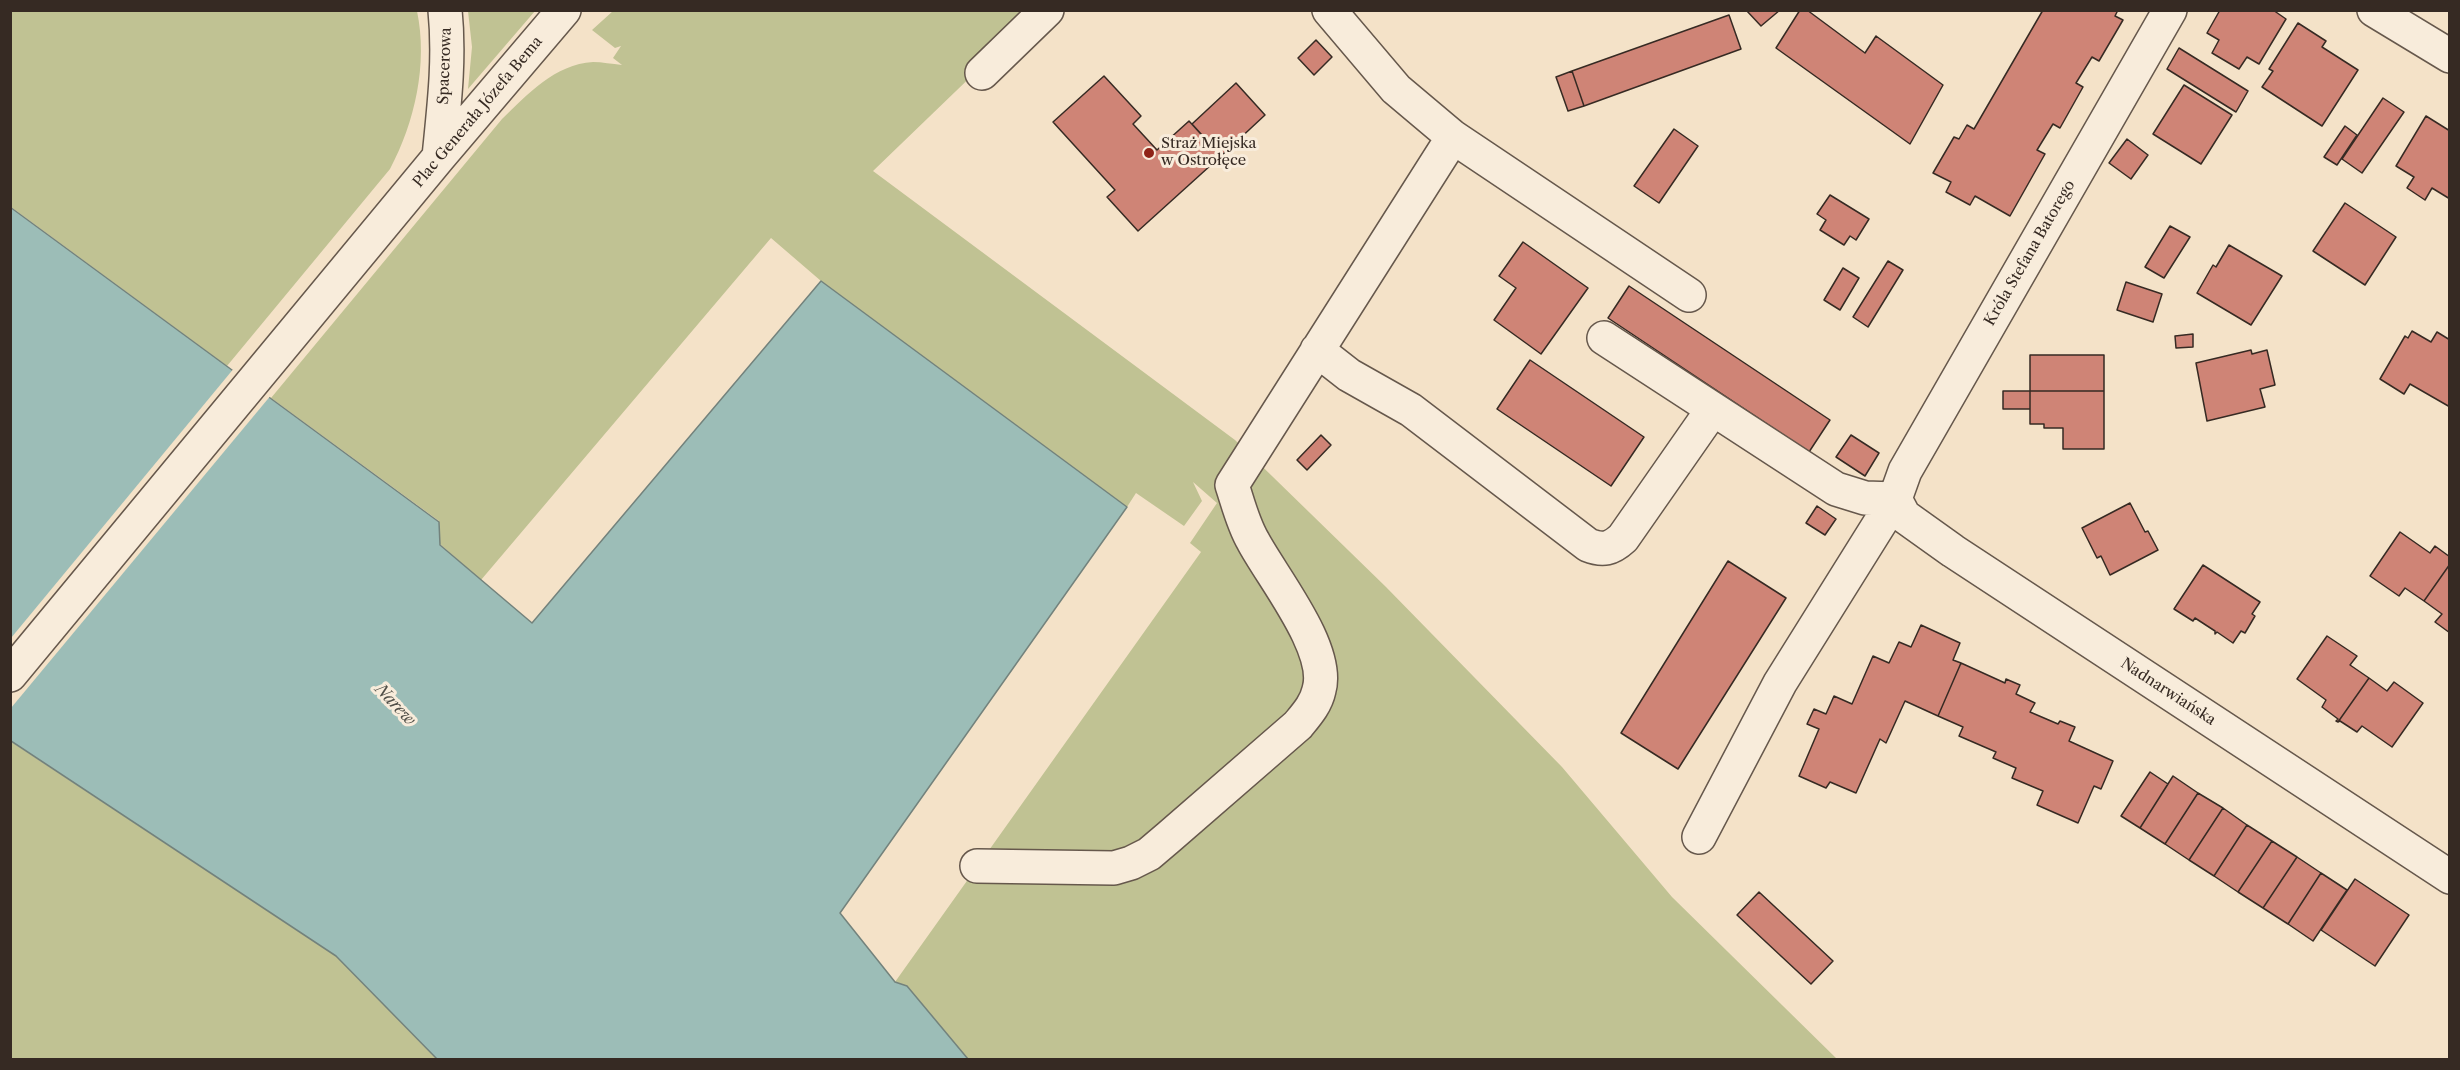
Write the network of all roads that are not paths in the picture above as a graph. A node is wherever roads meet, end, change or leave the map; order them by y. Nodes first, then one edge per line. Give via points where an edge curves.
1 (445, 10) edge
2 (564, 10) edge
3 (1047, 10) edge
4 (1329, 10) edge
5 (2170, 10) edge
6 (2374, 10) edge
7 (2450, 56) edge
8 (982, 73) dead end
9 (1452, 137) junction
10 (439, 157) junction
11 (1689, 294) dead end
12 (1604, 338) dead end
13 (1317, 350) junction
14 (1713, 409) junction
15 (1894, 499) junction
16 (10, 675) edge
17 (1700, 837) dead end
18 (977, 866) dead end
19 (2450, 877) edge

1 - 10 street, Spacerowa via 447,76
2 - 10 street, Plac Generała Józefa Bema
3 - 8 street
4 - 9 street via 1396,89
5 - 15 street, Króla Stefana Batorego via 1905,471
6 - 7 street
9 - 11 street
9 - 13 street
10 - 16 street, Plac Generała Józefa Bema
12 - 14 street
13 - 14 street via 1349,375 1411,410 1588,545 1601,550 1623,538
13 - 18 street via 1232,485 1251,539 1314,646 1321,666 1320,688 1312,708 1298,725 1169,837 1131,863 1104,868
14 - 15 street via 1836,489 1865,498
15 - 17 street, Króla Stefana Batorego via 1779,683
15 - 19 street, Nadnarwiańska via 1904,516 1953,551

